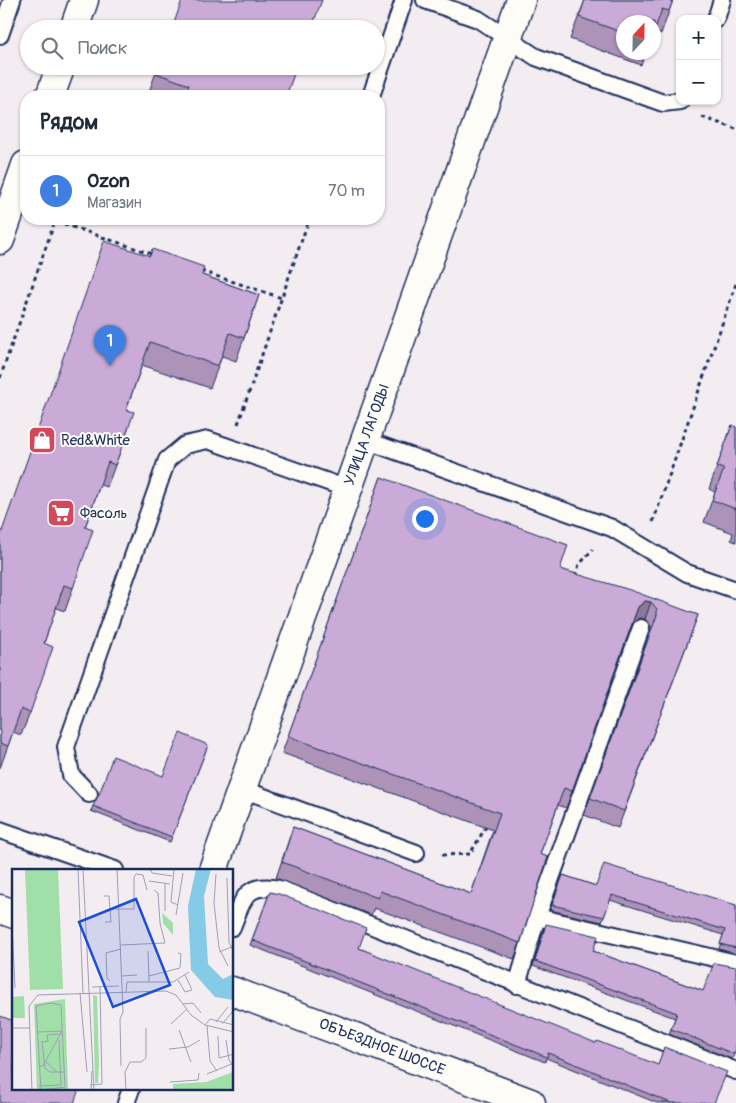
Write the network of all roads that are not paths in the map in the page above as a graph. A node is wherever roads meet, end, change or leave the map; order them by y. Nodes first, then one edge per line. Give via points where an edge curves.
1 (12, 0) edge
2 (84, 0) edge
3 (404, 0) edge
4 (425, 0) edge
5 (521, 0) edge
6 (722, 0) edge
7 (717, 15) edge
8 (77, 20) edge
9 (0, 35) edge
10 (507, 38) junction
11 (385, 55) edge
12 (58, 75) edge
13 (378, 75) edge
14 (52, 90) edge
15 (373, 90) edge
16 (676, 102) edge
17 (20, 182) edge
18 (0, 240) edge
19 (365, 440) junction
20 (348, 489) junction
21 (736, 590) edge
22 (642, 628) edge
23 (242, 789) junction
24 (89, 794) dead end
25 (0, 830) edge
26 (416, 853) road end
27 (113, 869) edge
28 (213, 869) edge
29 (0, 909) edge
30 (12, 913) edge
31 (537, 917) junction
32 (234, 922) edge
33 (736, 963) edge
34 (518, 985) junction
35 (234, 992) edge
36 (736, 1072) edge
37 (131, 1090) edge
38 (126, 1103) edge
39 (531, 1103) edge

1 - 9 lane
2 - 8 street
3 - 11 lane
4 - 10 lane via 478,19
5 - 10 street, УЛИЦА ЛАГОДЫ
6 - 7 lane
10 - 16 lane via 536,57 663,103
10 - 19 street, УЛИЦА ЛАГОДЫ
12 - 14 street
13 - 15 lane
17 - 18 street
19 - 20 street, УЛИЦА ЛАГОДЫ
19 - 21 lane via 612,528 687,573
20 - 23 street, УЛИЦА ЛАГОДЫ
20 - 24 lane via 208,440 185,445 167,460 66,747 72,774
22 - 31 lane
23 - 26 lane
23 - 28 street, УЛИЦА ЛАГОДЫ
25 - 27 lane
29 - 30 street
31 - 33 lane
31 - 34 lane
32 - 34 lane via 243,898 253,889 265,886 280,889
34 - 36 lane
35 - 39 street, ОБЪЕЗДНОЕ ШОССЕ
37 - 38 lane

